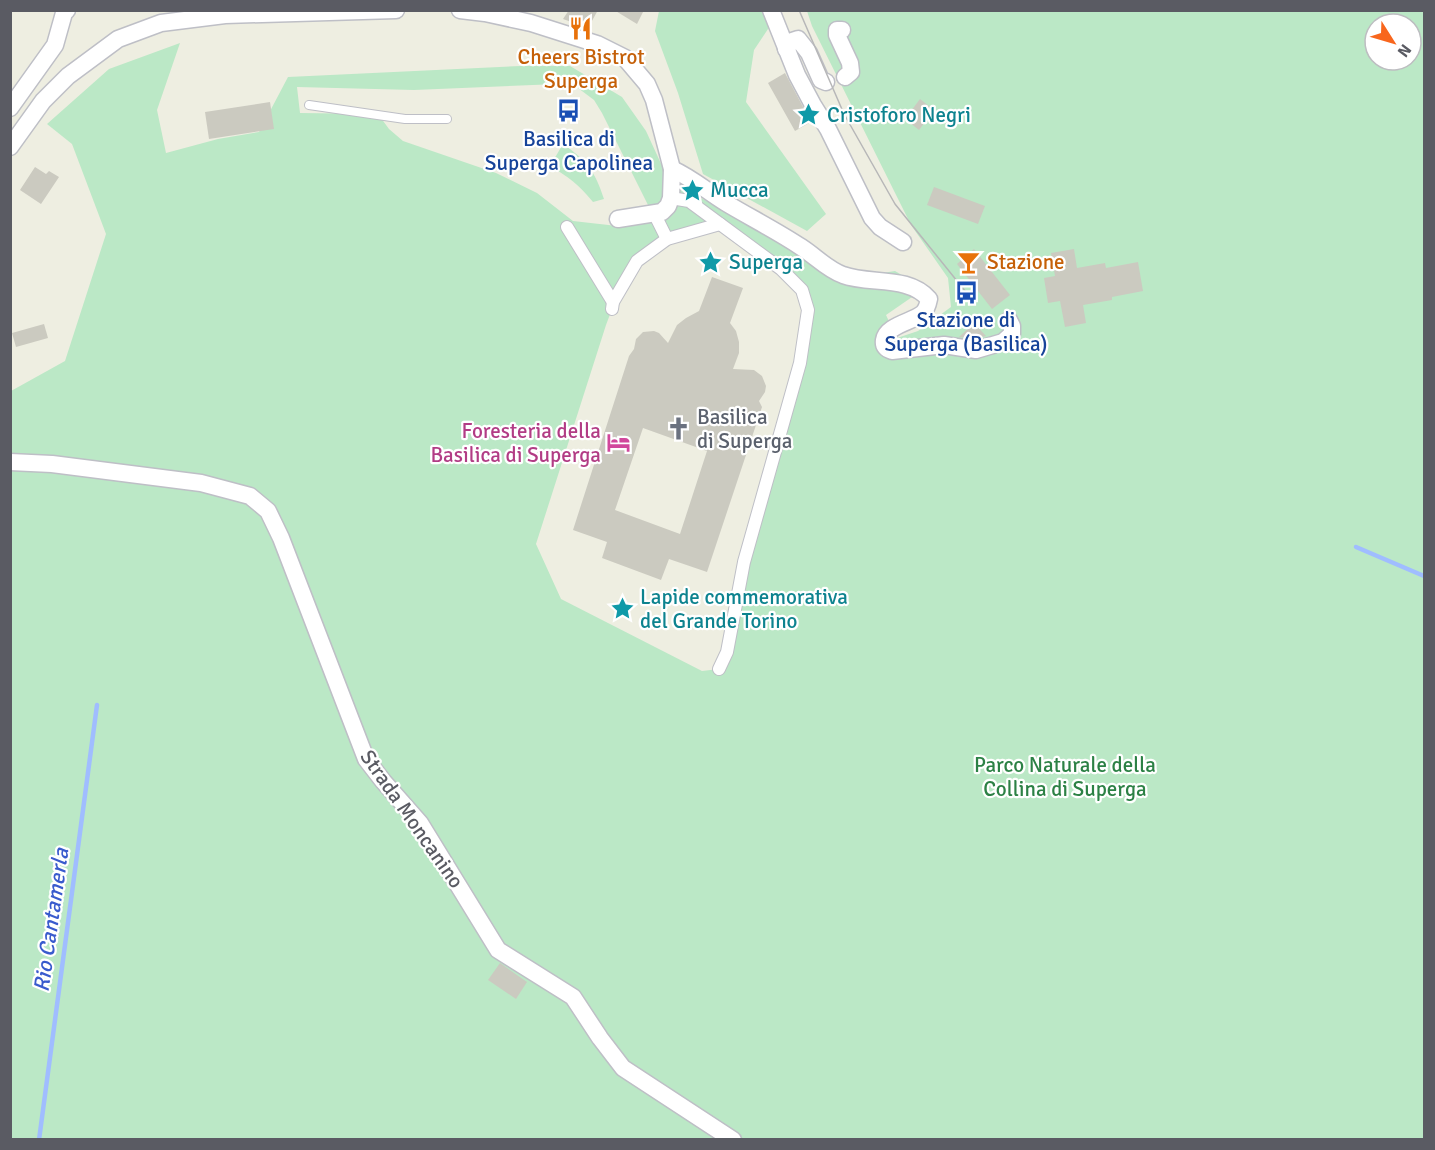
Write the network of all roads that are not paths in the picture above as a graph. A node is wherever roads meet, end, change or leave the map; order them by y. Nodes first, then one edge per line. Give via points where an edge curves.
1 (396, 10) edge
2 (460, 10) edge
3 (771, 10) edge
4 (65, 11) edge
5 (842, 30) dead end
6 (786, 49) junction
7 (845, 77) dead end
8 (826, 82) dead end
9 (309, 105) dead end
10 (10, 108) edge
11 (447, 119) dead end
12 (13, 136) edge
13 (672, 169) junction
14 (679, 199) junction
15 (654, 213) junction
16 (618, 219) dead end
17 (720, 224) junction
18 (567, 227) dead end
19 (668, 239) junction
20 (903, 242) dead end
21 (1009, 320) dead end
22 (10, 462) edge
23 (719, 669) dead end
24 (733, 1140) edge

1 - 12 street via 225,15 161,23 118,39 68,76
2 - 13 street via 531,23 597,44 625,58 647,84 654,100
3 - 6 street
4 - 10 street via 55,45
5 - 7 street via 837,30 837,35 851,72
6 - 8 street via 798,39 821,80
6 - 20 street via 872,218
9 - 11 lane via 405,119
13 - 14 street
13 - 21 street via 842,275 891,282 924,294 929,299 927,307 888,332 884,337 887,350 944,345 976,350 1003,342 1012,334
14 - 15 street via 662,212
14 - 17 street
15 - 16 street
15 - 19 street
17 - 19 street
17 - 23 street via 782,269 802,290 808,310 800,363 744,562 727,652
18 - 19 street via 613,305 637,261
22 - 24 street, Strada Moncanino via 201,483 250,496 268,511 366,759 420,822 498,950 573,997 623,1068

